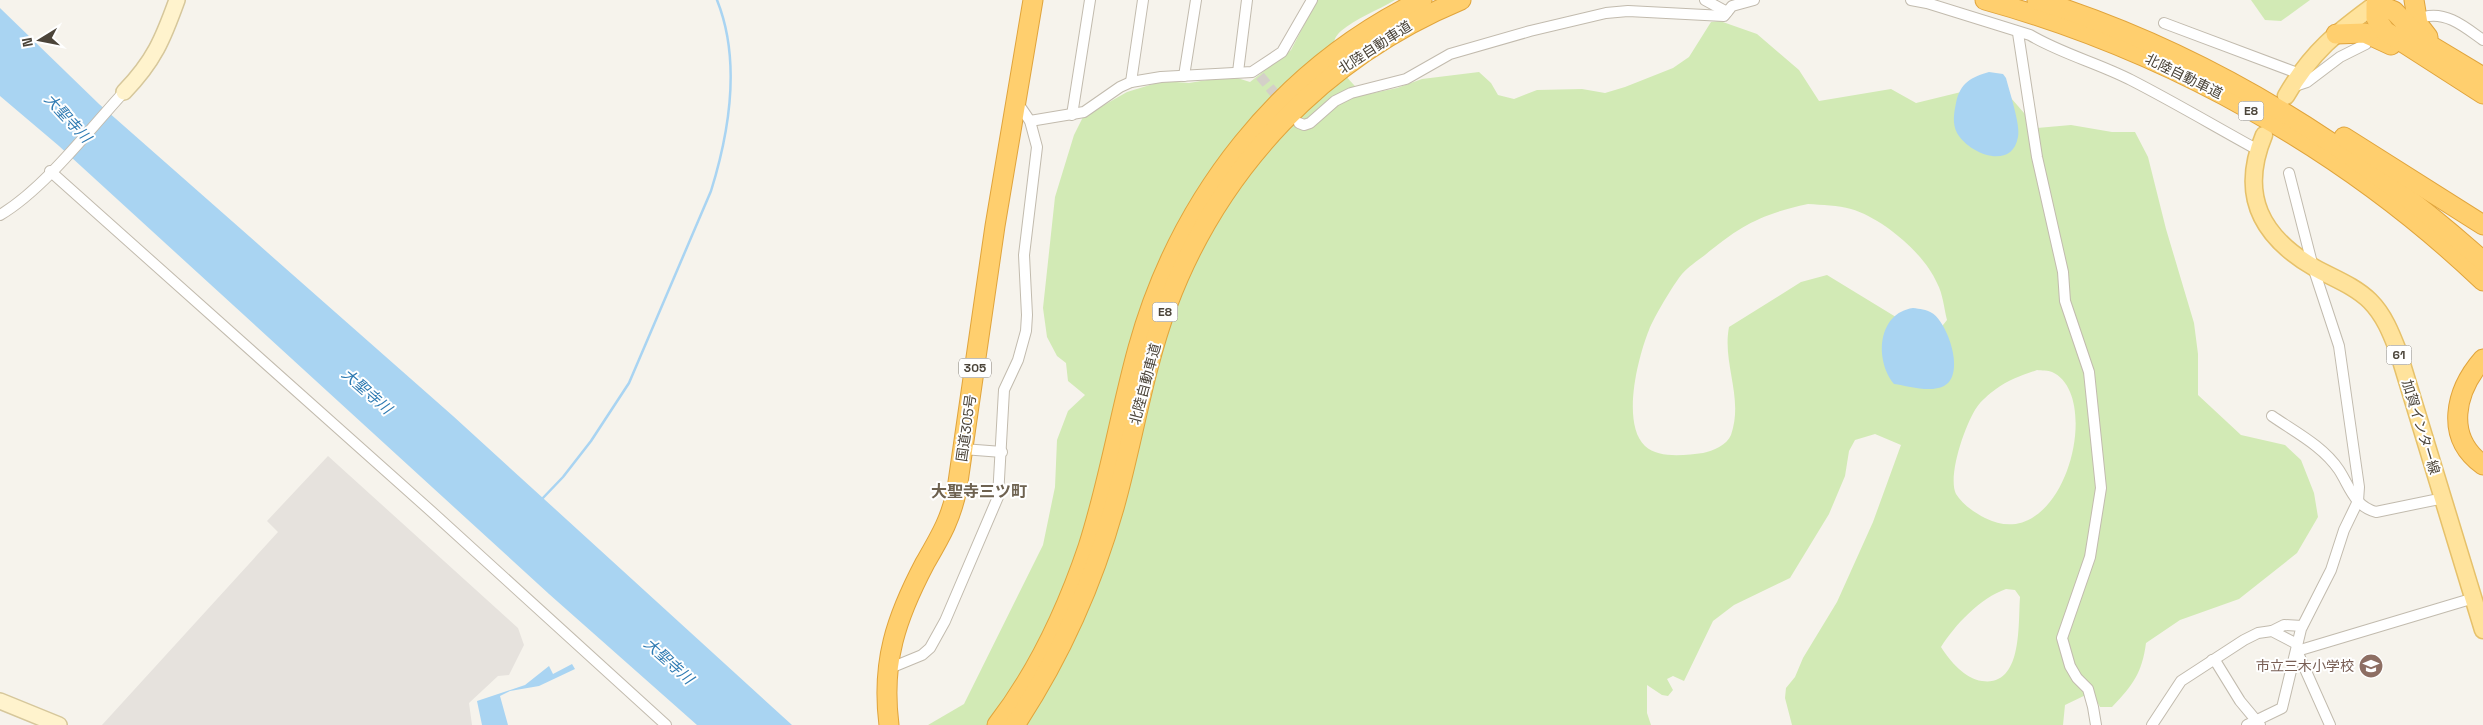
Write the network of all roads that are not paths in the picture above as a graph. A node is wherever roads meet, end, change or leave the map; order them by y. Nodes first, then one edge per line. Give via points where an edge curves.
1 (177, 0) edge
2 (1033, 0) edge
3 (1090, 0) edge
4 (1143, 0) edge
5 (1196, 0) edge
6 (1247, 0) edge
7 (1312, 0) edge
8 (1422, 0) edge
9 (1460, 0) edge
10 (1705, 0) edge
11 (1754, 0) edge
12 (1910, 0) edge
13 (1985, 0) edge
14 (2037, 0) edge
15 (2414, 0) edge
16 (2379, 2) edge
17 (1727, 12) junction
18 (2424, 18) dead end
19 (2164, 23) dead end
20 (2018, 33) junction
21 (2336, 34) junction
22 (2483, 40) edge
23 (2366, 44) dead end
24 (2444, 61) junction
25 (1238, 72) junction
26 (1184, 76) junction
27 (2483, 77) edge
28 (2224, 78) junction
29 (1130, 82) junction
30 (2292, 86) junction
31 (123, 93) joint
32 (2483, 94) edge
33 (1017, 102) junction
34 (1072, 115) junction
35 (1030, 121) junction
36 (1299, 122) dead end
37 (2261, 143) joint
38 (52, 170) junction
39 (2289, 173) dead end
40 (2382, 196) junction
41 (0, 215) edge
42 (2483, 225) edge
43 (2483, 261) edge
44 (2313, 267) junction
45 (2483, 281) edge
46 (2483, 288) edge
47 (2483, 359) edge
48 (2483, 374) edge
49 (2272, 416) dead end
50 (963, 449) junction
51 (2483, 451) edge
52 (1002, 452) junction
53 (2483, 465) edge
54 (2444, 498) junction
55 (2358, 501) junction
56 (2474, 598) junction
57 (2302, 626) junction
58 (2483, 630) edge
59 (2272, 631) junction
60 (2297, 647) junction
61 (2212, 660) junction
62 (886, 671) junction
63 (0, 701) edge
64 (2259, 723) edge
65 (59, 725) edge
66 (666, 725) edge
67 (889, 725) edge
68 (997, 725) edge
69 (1015, 725) edge
70 (2096, 725) edge
71 (2152, 725) edge
72 (2247, 725) edge
73 (2330, 725) edge

1 - 31 street via 157,52
2 - 33 highway, 国道305号 / 305
3 - 34 street
4 - 29 street
5 - 26 street
6 - 25 street
7 - 25 street via 1282,52 1269,59 1258,73
8 - 68 highway, 北陸自動車道 / E8 via 1343,47 1289,92 1226,164 1184,229 1166,266 1139,346 1099,508 1075,582 1040,656
9 - 69 highway, 北陸自動車道 / E8 via 1382,40 1325,82 1278,126 1236,175 1219,201 1199,235 1167,307 1114,507 1089,586 1053,663
10 - 17 street
11 - 17 street via 1732,6
12 - 20 street
13 - 40 highway, 北陸自動車道 / E8 via 2081,31 2170,68 2263,118
14 - 28 highway, 北陸自動車道 / E8 via 2132,35
15 - 24 highway via 2418,24
16 - 21 main road
16 - 24 highway via 2376,18 2384,31
17 - 36 street via 1718,17 1628,11 1606,13 1530,31 1450,54 1406,79 1351,93 1331,104 1310,124
18 - 22 street via 2432,15 2444,17
19 - 30 street
20 - 37 street via 2131,80
20 - 70 street via 2037,157 2063,272 2065,301 2089,372 2101,488 2090,557 2062,638 2070,666 2088,688
21 - 24 highway via 2354,32 2374,36
21 - 30 main road via 2322,46
23 - 30 street via 2340,57 2307,82
24 - 27 highway
24 - 32 highway
25 - 26 street
26 - 29 street
28 - 42 highway via 2336,132
28 - 43 highway, 北陸自動車道 / E8 via 2268,102 2363,164 2425,210
29 - 34 street via 1084,112
31 - 38 street
33 - 35 street
33 - 50 highway, 国道305号 / 305 via 995,226
34 - 35 street
35 - 52 street via 1037,147 1024,255 1026,331 1018,360 1004,390
37 - 44 main road, 加賀インター線 / 61 via 2253,191 2261,218 2282,245
38 - 41 street
38 - 66 street
39 - 44 street
40 - 45 highway, 北陸自動車道 / E8
40 - 46 highway
44 - 54 main road, 加賀インター線 / 61 via 2370,301 2387,325
44 - 55 street via 2339,346 2359,487
47 - 53 highway via 2462,391 2457,417 2462,441
48 - 51 highway via 2473,392 2468,411 2471,435
49 - 55 street via 2330,459
50 - 52 street
50 - 62 highway, 国道305号 / 305 via 950,516 901,613
52 - 62 street via 998,496 945,621 930,648 922,655
54 - 55 street via 2376,512 2366,509
54 - 56 main road, 加賀インター線 / 61
55 - 57 street via 2331,570
56 - 58 main road, 加賀インター線 / 61
56 - 60 street
57 - 59 street via 2284,625
57 - 60 street
59 - 60 street
59 - 61 street via 2258,633
60 - 64 street via 2282,708
60 - 73 street
61 - 64 street
61 - 71 street via 2180,681
62 - 67 highway, 国道305号 / 305
63 - 65 street
64 - 72 street

